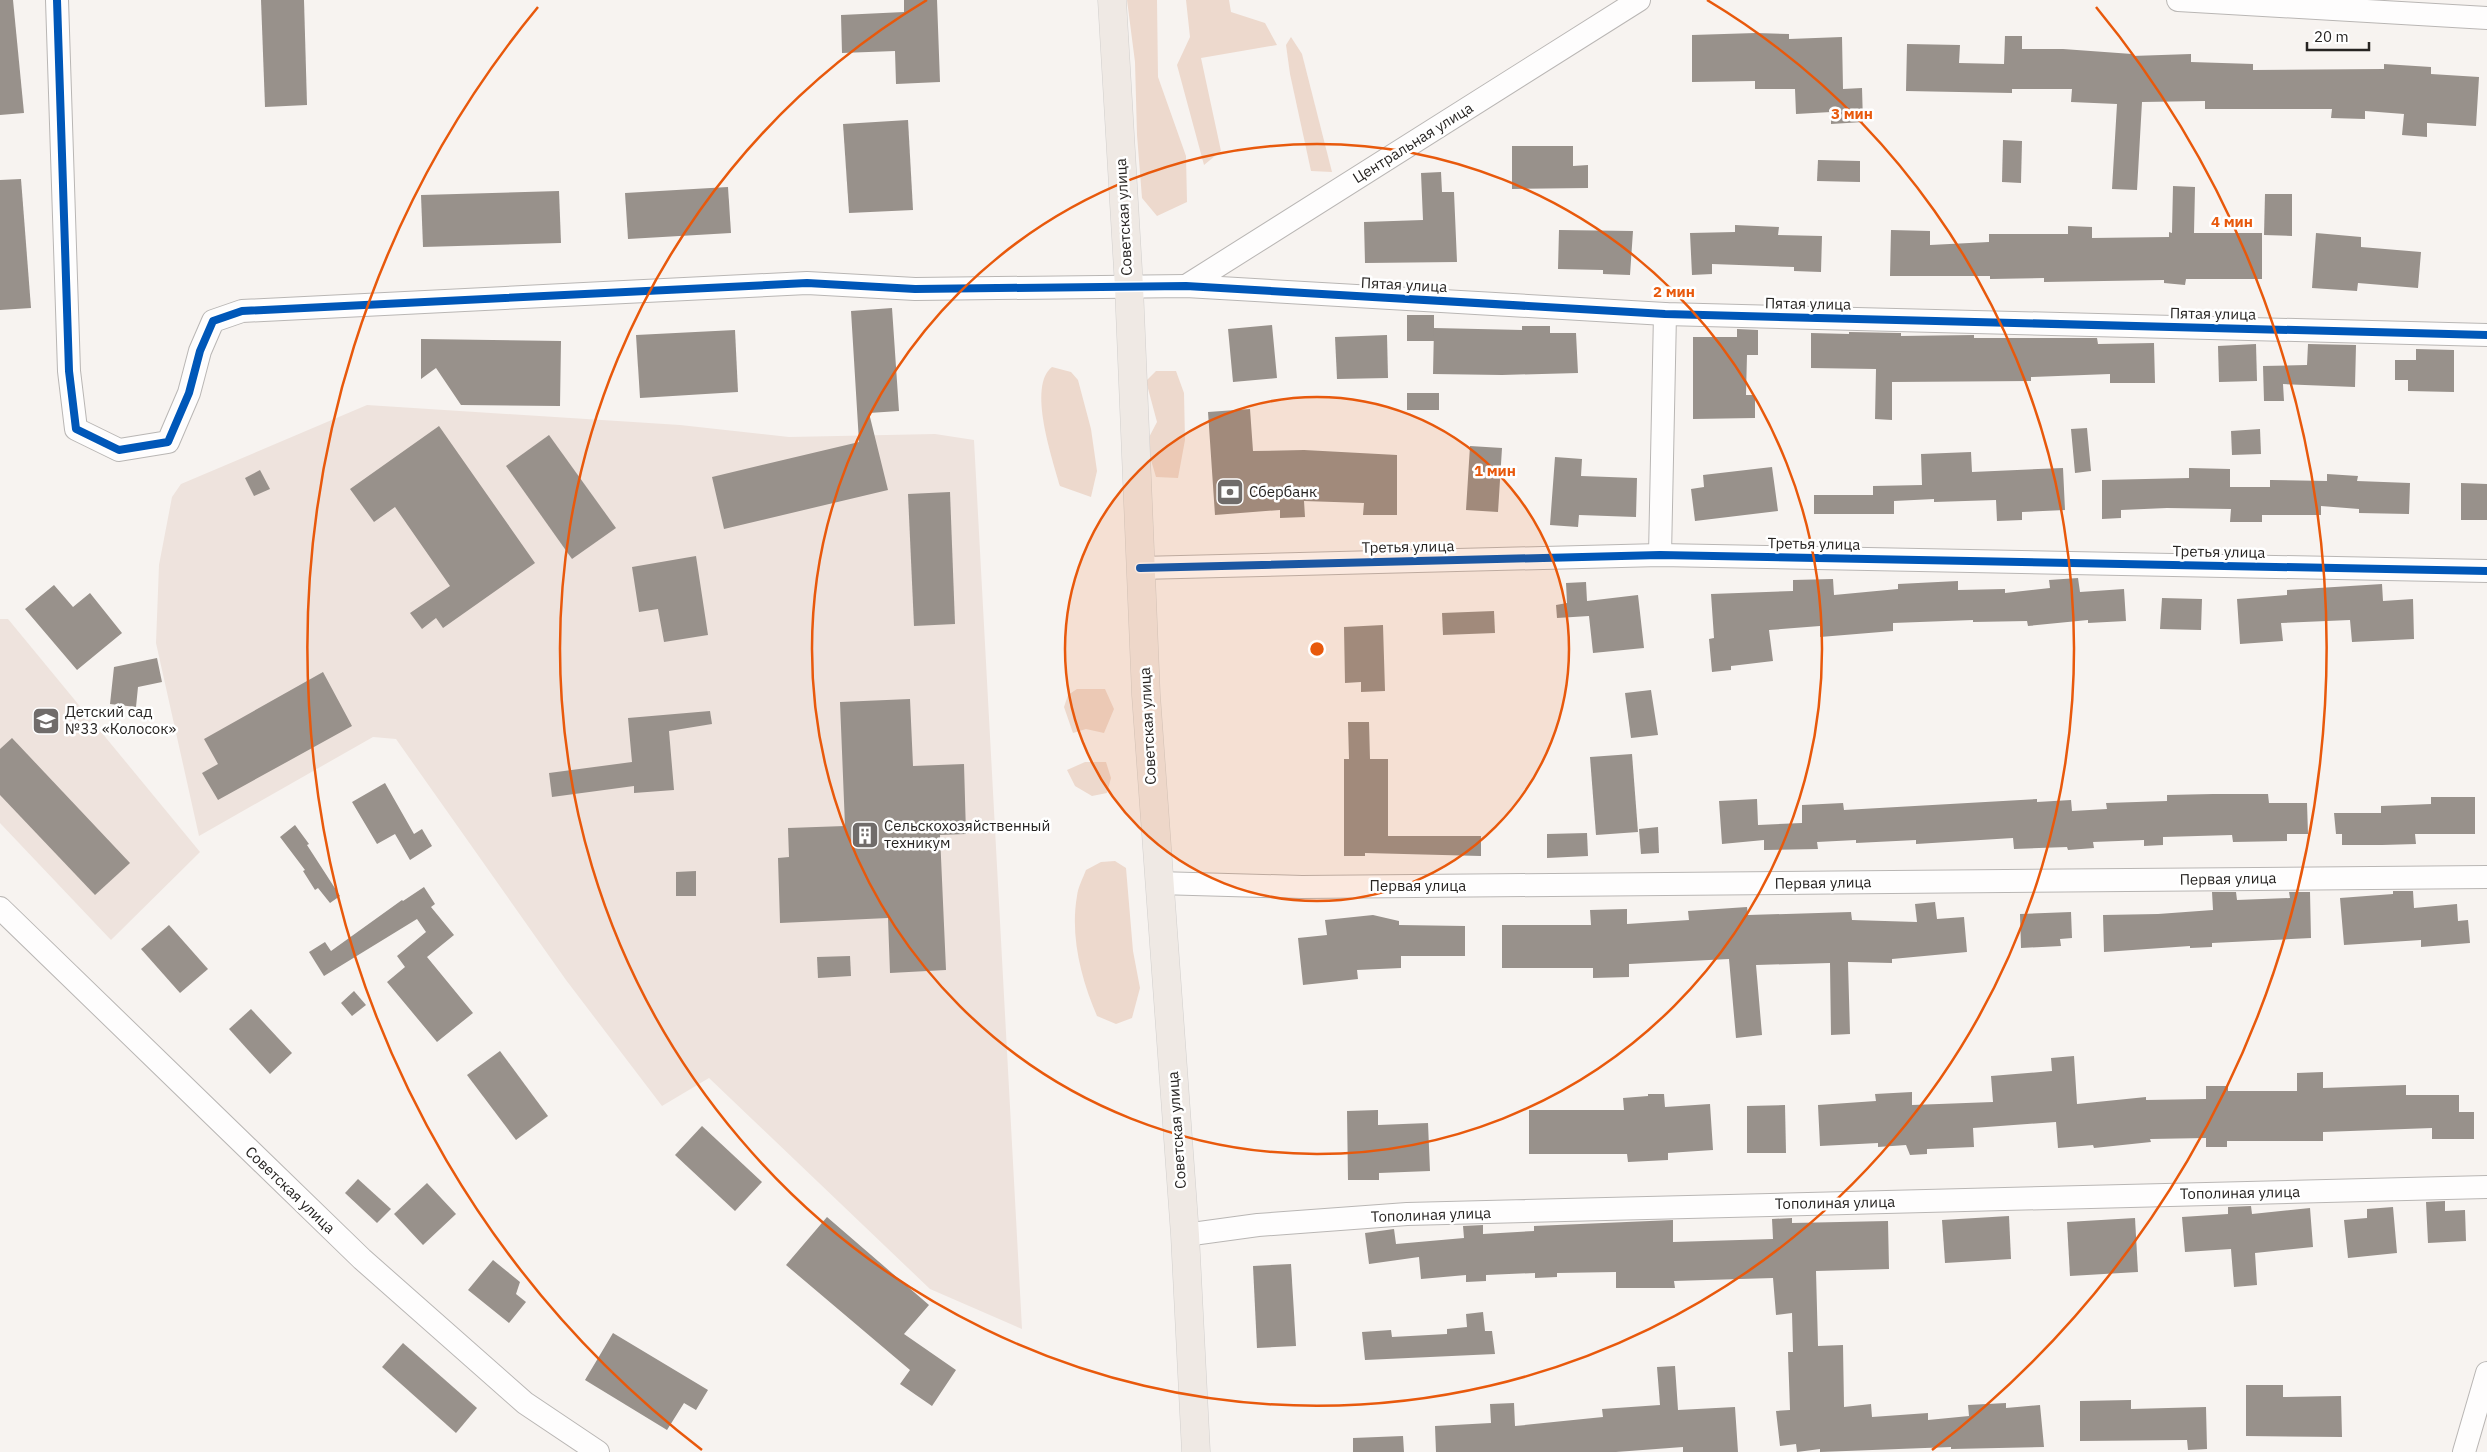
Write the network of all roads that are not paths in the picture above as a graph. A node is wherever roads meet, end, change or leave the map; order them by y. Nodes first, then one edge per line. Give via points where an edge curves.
1 (57, 0) edge
2 (1112, 0) edge
3 (1639, 0) edge
4 (2178, 0) edge
5 (2487, 18) edge
6 (1186, 286) junction
7 (1129, 287) junction
8 (1665, 314) junction
9 (2487, 335) edge
10 (1660, 555) junction
11 (1140, 568) junction
12 (2487, 571) edge
13 (2487, 877) edge
14 (1158, 882) junction
15 (0, 908) edge
16 (2487, 1187) edge
17 (1185, 1235) junction
18 (2487, 1373) edge
19 (598, 1452) edge
20 (1196, 1452) edge
21 (2464, 1452) edge

1 - 7 street, Пятая улица via 69,371 76,429 119,450 168,442 189,393 200,351 213,321 242,311 798,283 915,289
2 - 7 main road, Советская улица
3 - 6 street, Центральная улица
4 - 5 street
6 - 7 street, Пятая улица
6 - 8 street, Пятая улица
7 - 11 main road, Советская улица
8 - 9 street, Пятая улица
8 - 10 street
10 - 11 street, Третья улица
10 - 12 street, Третья улица
11 - 14 main road, Советская улица
13 - 14 street, Первая улица via 1312,887
14 - 17 main road, Советская улица
15 - 19 street, Советская улица via 362,1259 525,1403
16 - 17 street, Тополиная улица via 1407,1214 1258,1225
17 - 20 main road, Советская улица
18 - 21 street

